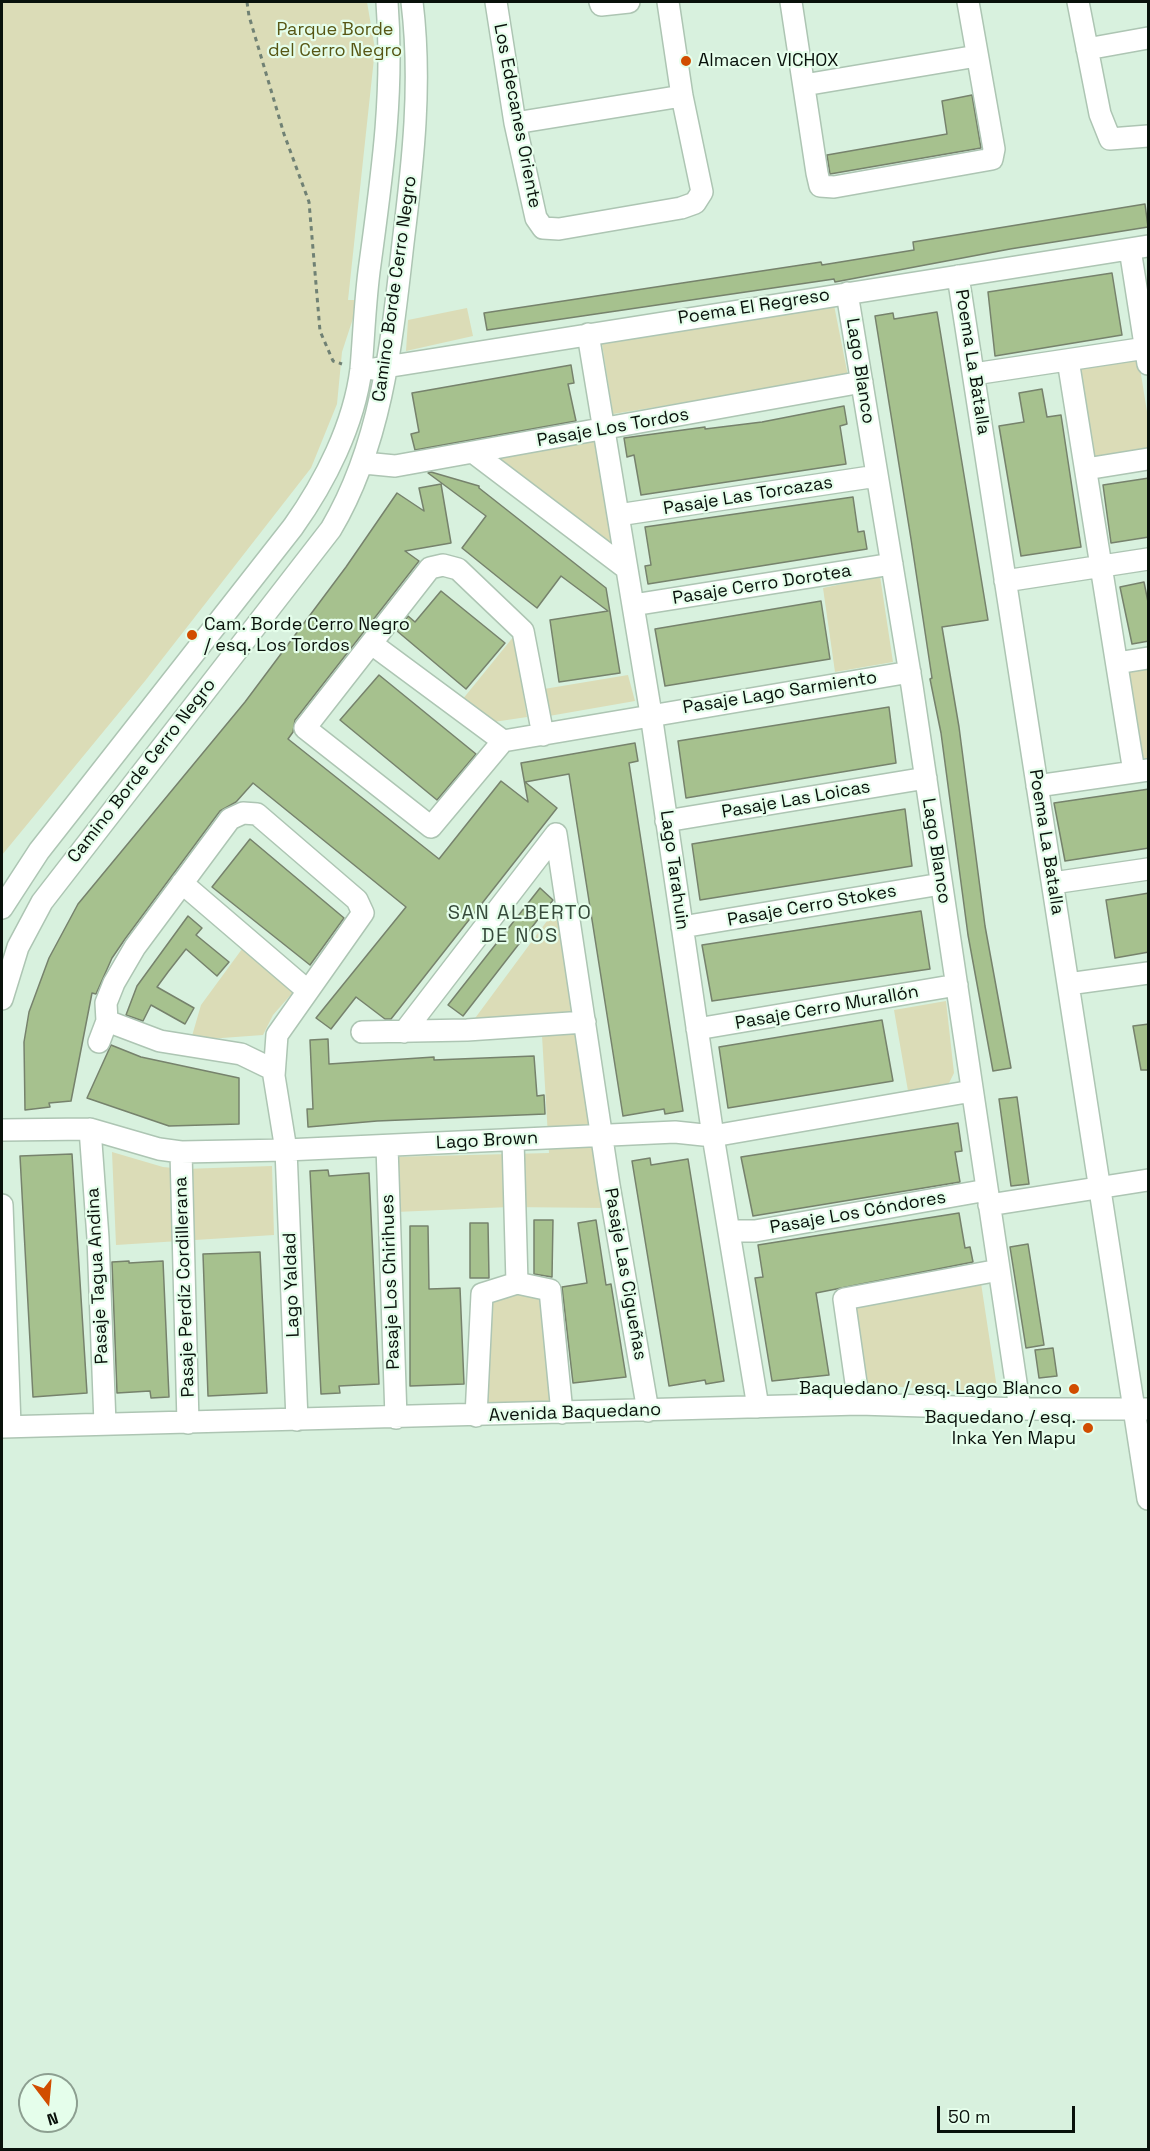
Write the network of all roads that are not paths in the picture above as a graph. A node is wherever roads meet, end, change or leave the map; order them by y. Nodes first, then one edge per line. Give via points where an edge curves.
1 (387, 2) edge
2 (412, 2) edge
3 (496, 2) edge
4 (600, 2) edge
5 (629, 2) edge
6 (668, 2) edge
7 (791, 2) edge
8 (968, 2) edge
9 (1078, 2) edge
10 (1149, 38) edge
11 (1087, 49) junction
12 (977, 56) junction
13 (804, 85) junction
14 (682, 96) junction
15 (515, 123) junction
16 (1149, 136) edge
17 (1139, 248) edge
18 (958, 276) junction
19 (847, 293) junction
20 (588, 334) junction
21 (1147, 356) edge
22 (1068, 360) junction
23 (385, 366) junction
24 (360, 371) junction
25 (974, 374) junction
26 (862, 382) junction
27 (604, 430) junction
28 (474, 453) junction
29 (1149, 459) edge
30 (364, 463) junction
31 (1086, 469) junction
32 (878, 476) junction
33 (618, 515) junction
34 (1149, 558) edge
35 (892, 564) junction
36 (1102, 566) junction
37 (627, 569) junction
38 (1005, 581) junction
39 (633, 605) junction
40 (372, 644) junction
41 (1149, 658) edge
42 (1117, 663) junction
43 (910, 672) junction
44 (651, 714) junction
45 (543, 735) junction
46 (503, 741) junction
47 (1142, 771) edge
48 (926, 778) junction
49 (1037, 786) junction
50 (666, 820) junction
51 (1149, 869) edge
52 (182, 883) junction
53 (1053, 883) junction
54 (941, 884) junction
55 (2, 908) edge
56 (682, 927) junction
57 (1149, 973) edge
58 (1068, 984) junction
59 (957, 985) junction
60 (308, 991) junction
61 (2, 999) edge
62 (107, 1022) junction
63 (585, 1022) junction
64 (697, 1029) junction
65 (362, 1032) dead end
66 (404, 1032) junction
67 (99, 1042) dead end
68 (274, 1070) junction
69 (972, 1091) junction
70 (90, 1128) junction
71 (2, 1130) edge
72 (603, 1136) junction
73 (713, 1136) junction
74 (513, 1140) junction
75 (387, 1146) junction
76 (286, 1150) junction
77 (181, 1152) junction
78 (1149, 1180) edge
79 (1100, 1188) junction
80 (988, 1198) junction
81 (2, 1205) edge
82 (729, 1231) junction
83 (999, 1270) junction
84 (517, 1283) junction
85 (859, 1404) junction
86 (758, 1407) junction
87 (1020, 1409) junction
88 (1142, 1409) edge
89 (648, 1411) junction
90 (562, 1413) junction
91 (476, 1416) junction
92 (396, 1418) junction
93 (297, 1420) junction
94 (188, 1423) junction
95 (105, 1424) junction
96 (6, 1426) edge
97 (1149, 1499) edge

1 - 24 street, Camino Borde Cerro Negro via 391,86 388,137 366,294
2 - 23 street, Camino Borde Cerro Negro via 417,61 416,123
3 - 15 street, Los Edecanes Oriente
4 - 5 street
6 - 14 street
7 - 13 street
8 - 12 street
9 - 11 street
10 - 11 street
11 - 16 street via 1110,139
12 - 13 street
12 - 13 street via 994,149 992,159 834,187 820,186
14 - 15 street
14 - 15 street, Los Edecanes Oriente via 702,192 695,203 570,227 543,228 536,218
17 - 18 street, Poema El Regreso
17 - 21 street
18 - 19 street, Poema El Regreso
18 - 25 street, Poema La Batalla
19 - 20 street, Poema El Regreso
19 - 26 street, Lago Blanco
20 - 23 street, Poema El Regreso
20 - 27 street, Lago Tarahuin
21 - 22 street
22 - 25 street
22 - 31 street
23 - 24 street, Poema El Regreso
23 - 30 street, Camino Borde Cerro Negro
24 - 55 street, Camino Borde Cerro Negro via 333,458 304,510 39,851
25 - 38 street, Poema La Batalla
26 - 27 street, Pasaje Los Tordos
26 - 32 street, Lago Blanco
27 - 28 street, Pasaje Los Tordos
27 - 33 street, Lago Tarahuin
28 - 30 street, Pasaje Los Tordos via 395,466
28 - 37 street
29 - 31 street
30 - 61 street, Camino Borde Cerro Negro via 331,529 42,902 18,947
31 - 36 street
32 - 33 street, Pasaje Las Torcazas
32 - 35 street, Lago Blanco
33 - 37 street, Lago Tarahuin
34 - 36 street
35 - 39 street, Pasaje Cerro Dorotea
35 - 43 street, Lago Blanco
36 - 38 street
36 - 42 street
37 - 39 street, Lago Tarahuin
38 - 49 street, Poema La Batalla
39 - 44 street, Lago Tarahuin
40 - 45 street via 430,568 458,568 523,631
40 - 46 street
40 - 46 street via 305,728 431,827
41 - 42 street
42 - 47 street
43 - 44 street, Pasaje Lago Sarmiento
43 - 48 street, Lago Blanco
44 - 45 street, Pasaje Lago Sarmiento
44 - 50 street, Lago Tarahuin
45 - 46 street, Pasaje Lago Sarmiento
47 - 49 street
48 - 50 street, Pasaje Las Loicas
48 - 54 street, Lago Blanco
49 - 53 street, Poema La Batalla
50 - 56 street, Lago Tarahuin
51 - 53 street
52 - 60 street
52 - 60 street, Lago Yaldad via 230,819 243,813 256,814 357,900 363,913
52 - 62 street via 114,983 106,1004
53 - 58 street, Poema La Batalla
54 - 56 street, Pasaje Cerro Stokes
54 - 59 street, Lago Blanco
56 - 64 street, Lago Tarahuin
57 - 58 street
58 - 79 street, Poema La Batalla
59 - 64 street, Pasaje Cerro Murallón
59 - 69 street, Lago Blanco
60 - 68 street, Lago Yaldad via 277,1035
62 - 67 street
62 - 68 street via 160,1041 241,1054
63 - 66 street
63 - 66 street, Pasaje Las Cigueñas via 556,834
63 - 72 street, Pasaje Las Cigueñas
64 - 73 street, Lago Tarahuin
65 - 66 street
68 - 76 street, Lago Yaldad
69 - 73 street, Lago Brown
69 - 80 street, Lago Blanco
70 - 71 street, Lago Brown
70 - 77 street, Lago Brown
70 - 95 street, Pasaje Tagua Andina
72 - 73 street, Lago Brown via 675,1132
72 - 74 street, Lago Brown
72 - 89 street, Pasaje Las Cigueñas
73 - 82 street, Lago Tarahuin
74 - 75 street, Lago Brown
74 - 84 street
75 - 76 street, Lago Brown
75 - 92 street, Pasaje Los Chirihues
76 - 77 street, Lago Brown
76 - 93 street, Lago Yaldad
77 - 94 street, Pasaje Perdíz Cordillerana
78 - 79 street, Pasaje Los Cóndores
79 - 80 street, Pasaje Los Cóndores
79 - 88 street, Poema La Batalla
80 - 82 street, Pasaje Los Cóndores via 755,1231
80 - 83 street, Lago Blanco
81 - 96 street
82 - 86 street, Lago Tarahuin
83 - 85 street via 844,1299
83 - 87 street, Lago Blanco
84 - 90 street via 550,1290
84 - 91 street via 482,1294
85 - 86 street, Avenida Baquedano
85 - 87 street, Avenida Baquedano
86 - 89 street, Avenida Baquedano
87 - 88 street, Avenida Baquedano
88 - 97 street, Poema La Batalla
89 - 90 street, Avenida Baquedano
90 - 91 street, Avenida Baquedano
91 - 92 street, Avenida Baquedano
92 - 93 street, Avenida Baquedano
93 - 94 street, Avenida Baquedano
94 - 95 street, Avenida Baquedano
95 - 96 street, Avenida Baquedano

